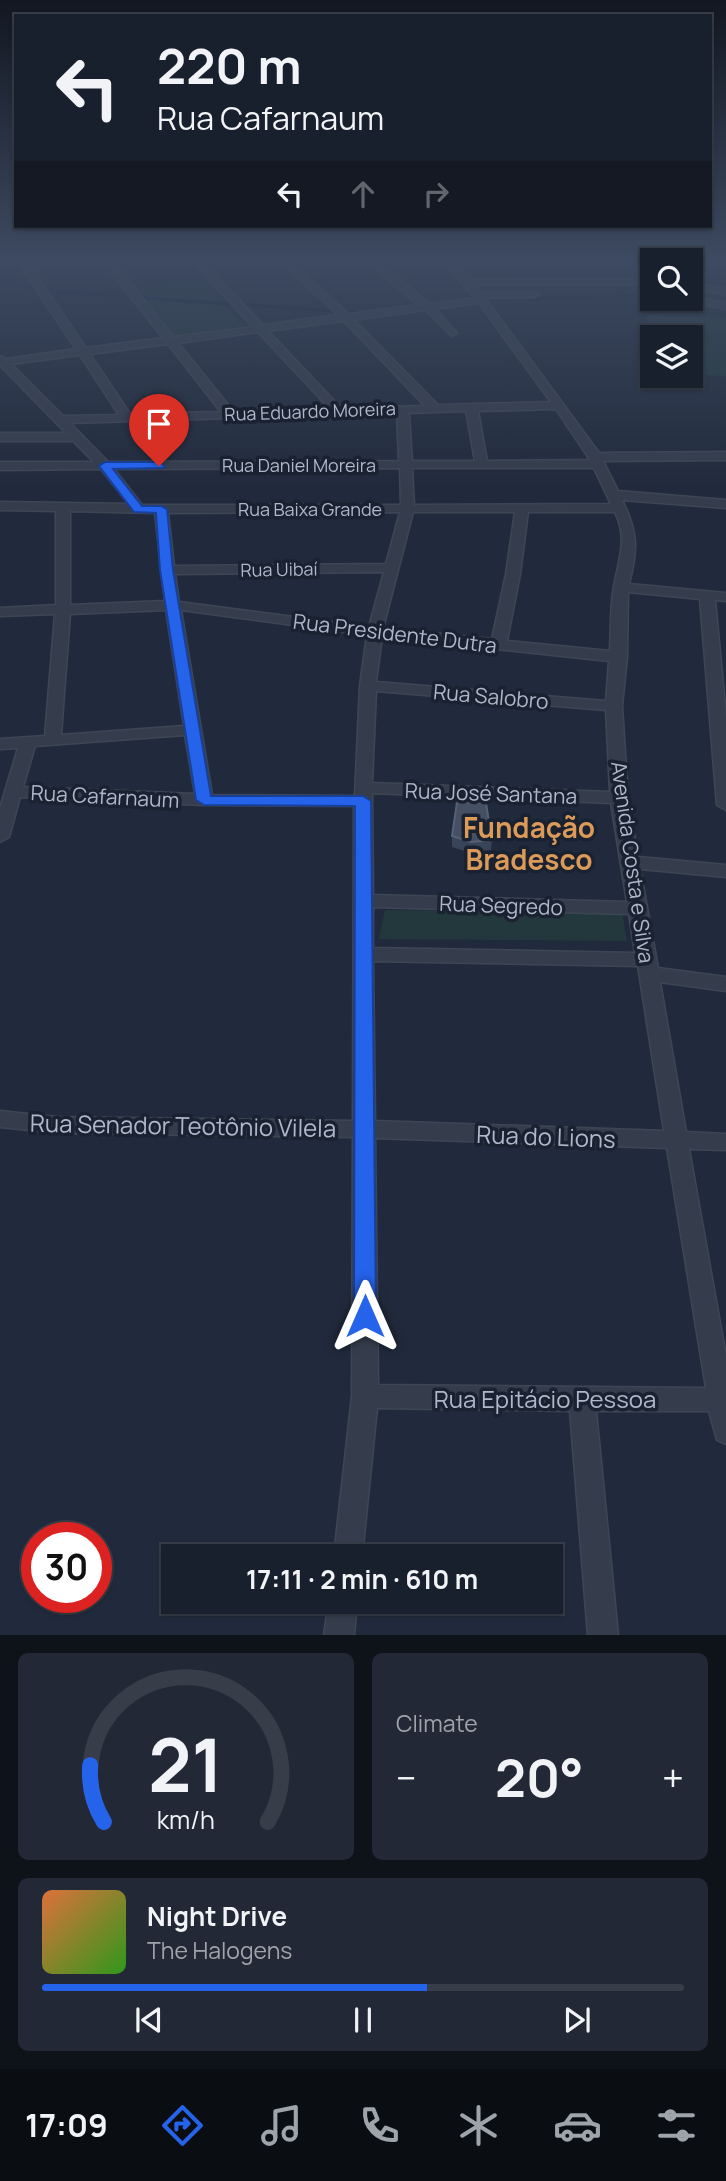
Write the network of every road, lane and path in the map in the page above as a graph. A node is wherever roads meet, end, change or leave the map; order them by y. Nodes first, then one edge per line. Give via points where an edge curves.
1 (74, 336) edge
2 (169, 336) edge
3 (195, 336) edge
4 (266, 336) edge
5 (365, 336) edge
6 (508, 336) edge
7 (171, 339) junction
8 (85, 351) junction
9 (2, 361) edge
10 (19, 377) junction
11 (0, 380) edge
12 (559, 405) junction
13 (433, 407) junction
14 (471, 407) junction
15 (403, 409) junction
16 (337, 410) junction
17 (229, 414) junction
18 (127, 418) junction
19 (61, 420) junction
20 (0, 437) edge
21 (75, 437) junction
22 (726, 456) edge
23 (596, 460) junction
24 (404, 465) junction
25 (482, 465) junction
26 (0, 466) edge
27 (105, 466) junction
28 (617, 501) junction
29 (726, 504) edge
30 (0, 506) edge
31 (63, 507) junction
32 (408, 508) junction
33 (139, 509) junction
34 (161, 509) junction
35 (522, 509) junction
36 (391, 568) junction
37 (167, 570) junction
38 (621, 587) junction
39 (707, 596) junction
40 (726, 597) edge
41 (173, 605) junction
42 (63, 610) junction
43 (0, 612) edge
44 (375, 632) junction
45 (498, 646) junction
46 (619, 657) junction
47 (368, 685) junction
48 (614, 706) junction
49 (194, 730) junction
50 (52, 739) junction
51 (29, 741) junction
52 (0, 744) edge
53 (15, 792) junction
54 (363, 795) junction
55 (619, 798) junction
56 (204, 800) junction
57 (726, 805) edge
58 (0, 837) edge
59 (629, 862) junction
60 (726, 871) edge
61 (364, 901) junction
62 (638, 908) junction
63 (364, 954) junction
64 (649, 967) junction
65 (726, 984) edge
66 (0, 1119) edge
67 (366, 1129) junction
68 (679, 1140) junction
69 (726, 1142) edge
70 (365, 1396) junction
71 (723, 1399) edge
72 (582, 1400) junction
73 (726, 1432) edge
74 (349, 1544) edge
75 (341, 1614) edge
76 (339, 1635) edge
77 (603, 1635) edge

1 - 8 street
2 - 7 street
3 - 7 street
4 - 16 street
5 - 13 street
6 - 12 street, Avenida Costa e Silva
7 - 8 street
7 - 17 street
8 - 9 street
8 - 18 street
9 - 10 street
10 - 11 street
10 - 19 street
12 - 14 street, Rua Eduardo Moreira
12 - 23 street, Avenida Costa e Silva
13 - 14 street, Rua Eduardo Moreira
13 - 15 street, Rua Eduardo Moreira
14 - 25 street
15 - 16 street, Rua Eduardo Moreira
15 - 24 street
16 - 17 street, Rua Eduardo Moreira
17 - 18 street, Rua Eduardo Moreira
18 - 19 street, Rua Eduardo Moreira
19 - 21 street
20 - 21 street
21 - 27 street
22 - 23 street, Rua Daniel Moreira
23 - 25 street, Rua Daniel Moreira
23 - 28 street, Avenida Costa e Silva
24 - 25 street, Rua Daniel Moreira
24 - 27 street, Rua Daniel Moreira
24 - 32 street
26 - 27 street, Rua Daniel Moreira
27 - 33 street
28 - 29 street, Rua Baixa Grande
28 - 35 street, Rua Baixa Grande
28 - 38 street, Avenida Costa e Silva via 629,537
30 - 31 street, Rua Baixa Grande
31 - 33 street, Rua Baixa Grande
31 - 42 street
32 - 34 street, Rua Baixa Grande
32 - 35 street, Rua Baixa Grande
32 - 36 street
33 - 34 street, Rua Baixa Grande
34 - 37 street
35 - 45 street
36 - 37 street, Rua Uibaí
36 - 44 street
37 - 41 street
38 - 39 street
38 - 46 street, Avenida Costa e Silva
39 - 40 street
39 - 57 street
41 - 42 street, Rua Presidente Dutra
41 - 44 street, Rua Presidente Dutra
41 - 49 street
42 - 43 street, Rua Presidente Dutra
42 - 50 street
44 - 45 street, Rua Presidente Dutra
44 - 47 street
45 - 46 street, Rua Presidente Dutra
46 - 48 street, Avenida Costa e Silva
47 - 48 street, Rua Salobro
47 - 54 street
48 - 55 street, Avenida Costa e Silva
49 - 50 street
49 - 56 street
50 - 51 street
51 - 52 street
51 - 53 street
53 - 56 street, Rua Cafarnaum
53 - 58 street
54 - 55 street, Rua José Santana
54 - 56 street, Rua Cafarnaum
54 - 61 street
55 - 59 street, Avenida Costa e Silva
59 - 60 street
59 - 62 street, Avenida Costa e Silva
61 - 62 street, Rua Segredo
61 - 63 street
62 - 64 street, Avenida Costa e Silva
63 - 64 street
63 - 67 street
64 - 65 street
64 - 68 street, Avenida Costa e Silva
66 - 67 street, Rua Senador Teotônio Vilela via 57,1125
67 - 68 street, Rua do Lions
67 - 70 street
68 - 69 street, Rua do Lions
68 - 71 street, Avenida Costa e Silva
70 - 72 street, Rua Epitácio Pessoa
70 - 74 street
71 - 72 street, Rua Epitácio Pessoa
71 - 73 street, Avenida Costa e Silva
72 - 77 street
75 - 76 street

